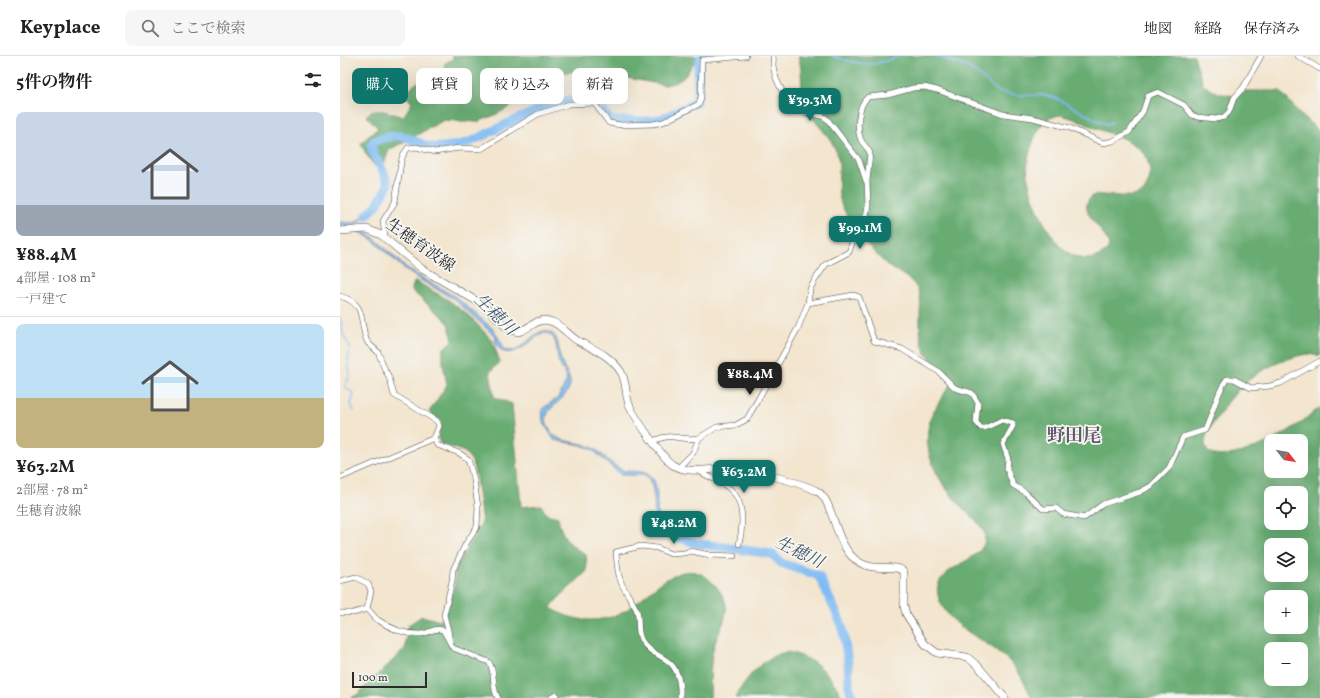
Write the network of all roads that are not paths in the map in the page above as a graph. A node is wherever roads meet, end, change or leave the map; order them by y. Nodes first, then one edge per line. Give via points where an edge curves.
1 (746, 56) edge
2 (773, 56) edge
3 (1261, 56) edge
4 (1298, 56) edge
5 (1320, 69) edge
6 (867, 181) junction
7 (340, 231) edge
8 (385, 238) junction
9 (340, 296) edge
10 (808, 303) junction
11 (1320, 361) edge
12 (434, 438) junction
13 (699, 438) junction
14 (653, 441) junction
15 (678, 467) junction
16 (697, 470) junction
17 (340, 478) edge
18 (740, 544) dead end
19 (734, 556) dead end
20 (340, 581) edge
21 (367, 609) junction
22 (340, 613) edge
23 (450, 643) junction
24 (498, 698) edge
25 (680, 698) edge
26 (1005, 698) edge

1 - 8 street via 702,60 699,104 663,122 613,124 607,121 594,103 570,104 538,114 481,149 458,148 435,152 416,147 408,148 401,162 395,202 383,221
2 - 6 street via 778,82 785,95 802,111 820,114 827,119 859,160
3 - 6 street via 1224,117 1216,119 1192,115 1184,105 1158,92 1148,96 1143,111 1129,132 1104,143 1070,128 1033,118 1003,114 930,88 913,88 895,94 868,97 862,104 859,122 860,139 870,153
4 - 5 street
6 - 10 street via 868,211 857,228 851,248 846,254 826,264 810,289
7 - 8 main road, 生穂育波線 via 371,230
8 - 14 main road, 生穂育波線 via 422,269 485,306 511,330 518,332 538,322 549,321 606,355 621,372 630,407
9 - 12 street via 358,305 366,339 378,352 394,395 437,421 439,426
10 - 11 street via 854,295 859,297 875,343 902,349 938,371 955,388 970,392 977,401 976,422 981,428 1002,420 1013,423 1003,444 1008,459 1007,469 1014,486 1043,509 1056,508 1064,514 1084,518 1107,502 1145,490 1164,473 1169,468 1183,437 1205,430 1222,384 1227,379 1234,379 1251,388 1270,386 1287,380
10 - 13 street via 798,328 747,418 736,425 717,427
12 - 17 street
12 - 23 street via 437,444 468,459 478,506 477,527 453,570 444,615
13 - 14 street via 689,440 668,435
13 - 15 street via 694,451
14 - 15 main road, 生穂育波線 via 669,462
15 - 16 main road
16 - 18 street via 725,485 737,497 743,525
16 - 26 main road via 742,469 793,482 819,492 826,501 839,538 852,557 864,566 894,567 904,572 906,614 925,644 936,652 967,657
19 - 25 street via 691,551 672,554 657,548 641,546 616,552 620,581 637,612 639,636 652,653 671,664 679,683
20 - 21 street via 356,577 368,584 370,591
21 - 22 street via 353,614
21 - 23 street via 376,619 400,632 422,634 435,629 443,630
23 - 24 street via 456,650 489,662 492,668 493,687

